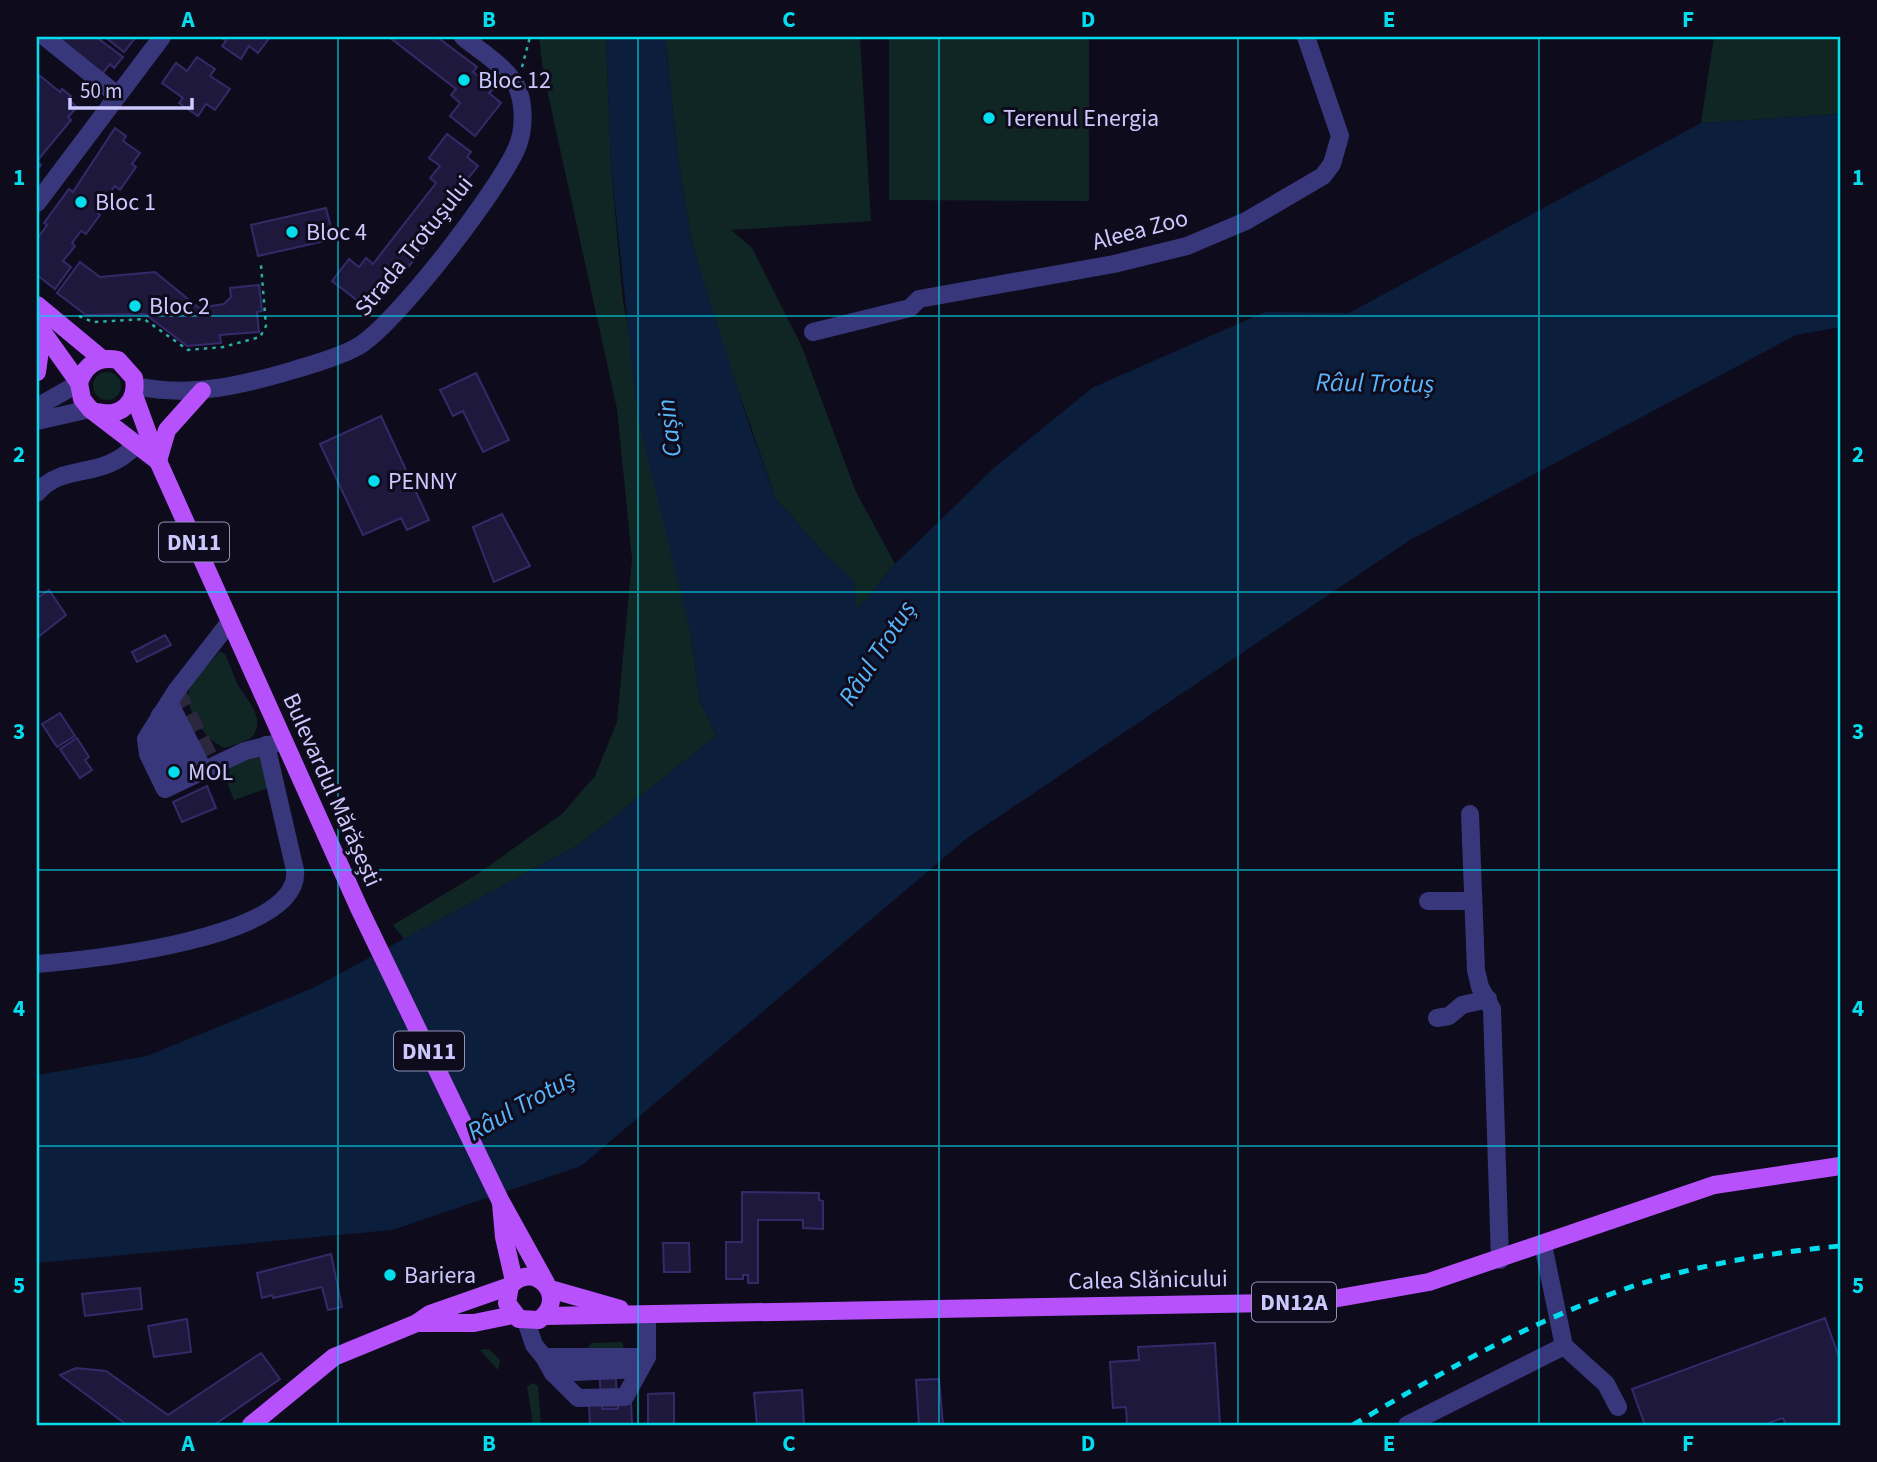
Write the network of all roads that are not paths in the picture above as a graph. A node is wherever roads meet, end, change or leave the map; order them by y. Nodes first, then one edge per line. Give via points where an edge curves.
1 (45, 37) edge
2 (162, 37) edge
3 (463, 37) edge
4 (1306, 37) edge
5 (117, 95) junction
6 (37, 203) edge
7 (37, 305) edge
8 (37, 324) edge
9 (813, 332) dead end
10 (37, 341) edge
11 (102, 359) junction
12 (37, 372) edge
13 (79, 383) junction
14 (135, 391) junction
15 (202, 391) junction
16 (37, 407) edge
17 (94, 410) junction
18 (37, 421) edge
19 (136, 445) junction
20 (158, 461) junction
21 (37, 493) edge
22 (229, 624) junction
23 (165, 709) junction
24 (275, 743) junction
25 (190, 776) junction
26 (1470, 814) dead end
27 (1428, 901) dead end
28 (1473, 901) junction
29 (37, 964) edge
30 (1488, 999) junction
31 (1437, 1018) dead end
32 (1840, 1166) edge
33 (499, 1197) junction
34 (1543, 1245) junction
35 (1500, 1261) junction
36 (512, 1284) junction
37 (548, 1286) junction
38 (545, 1315) junction
39 (647, 1315) junction
40 (520, 1318) junction
41 (417, 1323) junction
42 (1564, 1346) junction
43 (638, 1372) junction
44 (556, 1374) junction
45 (1618, 1407) dead end
46 (251, 1425) edge
47 (1407, 1425) edge

1 - 5 street
2 - 5 street
3 - 15 street, Strada Trotușului via 510,76 519,92 520,141 509,165 412,295 366,341 247,383
4 - 9 street, Aleea Zoo via 1340,136 1332,164 1323,176 1246,221 1188,246 919,299 910,308
5 - 6 street
7 - 11 main road, DN11
8 - 13 main road
10 - 12 main road
11 - 13 main road via 89,365
11 - 14 main road, DN11 via 125,365
13 - 16 street
13 - 17 main road via 82,399
14 - 15 street, Strada Trotușului
14 - 17 main road via 127,406 116,413
14 - 20 main road, Bulevardul Mărășești / DN11
15 - 20 main road via 167,430
17 - 18 street
17 - 19 main road
19 - 20 main road
19 - 21 street via 114,464 50,480
20 - 22 main road, Bulevardul Mărășești / DN11
22 - 23 street
22 - 24 main road, Bulevardul Mărășești / DN11
23 - 25 street
23 - 25 street via 145,744 164,789
24 - 25 street
24 - 29 street via 296,876 286,898 265,914 210,935 157,948
24 - 33 main road, Bulevardul Mărășești / DN11
26 - 28 street
27 - 28 street
28 - 30 street via 1476,970 1479,987
30 - 31 street
30 - 35 street via 1492,1009
32 - 34 main road, Calea Slănicului / DN12A via 1714,1185
33 - 36 main road, Bulevardul Mărășești / DN11
33 - 37 main road, Bulevardul Mărășești / DN11
34 - 35 main road, Calea Slănicului / DN12A
34 - 42 street
35 - 39 main road, Calea Slănicului / DN12A via 1393,1290 1310,1301
36 - 37 main road via 533,1276
36 - 40 main road via 506,1297
36 - 41 main road
37 - 38 main road via 552,1303
37 - 39 main road, Calea Slănicului / DN12A
38 - 39 main road, Calea Slănicului / DN12A
38 - 40 main road
39 - 43 street
40 - 41 main road
40 - 44 street
41 - 46 main road via 334,1357
42 - 45 street via 1606,1384
42 - 47 street
43 - 44 street
43 - 44 street

